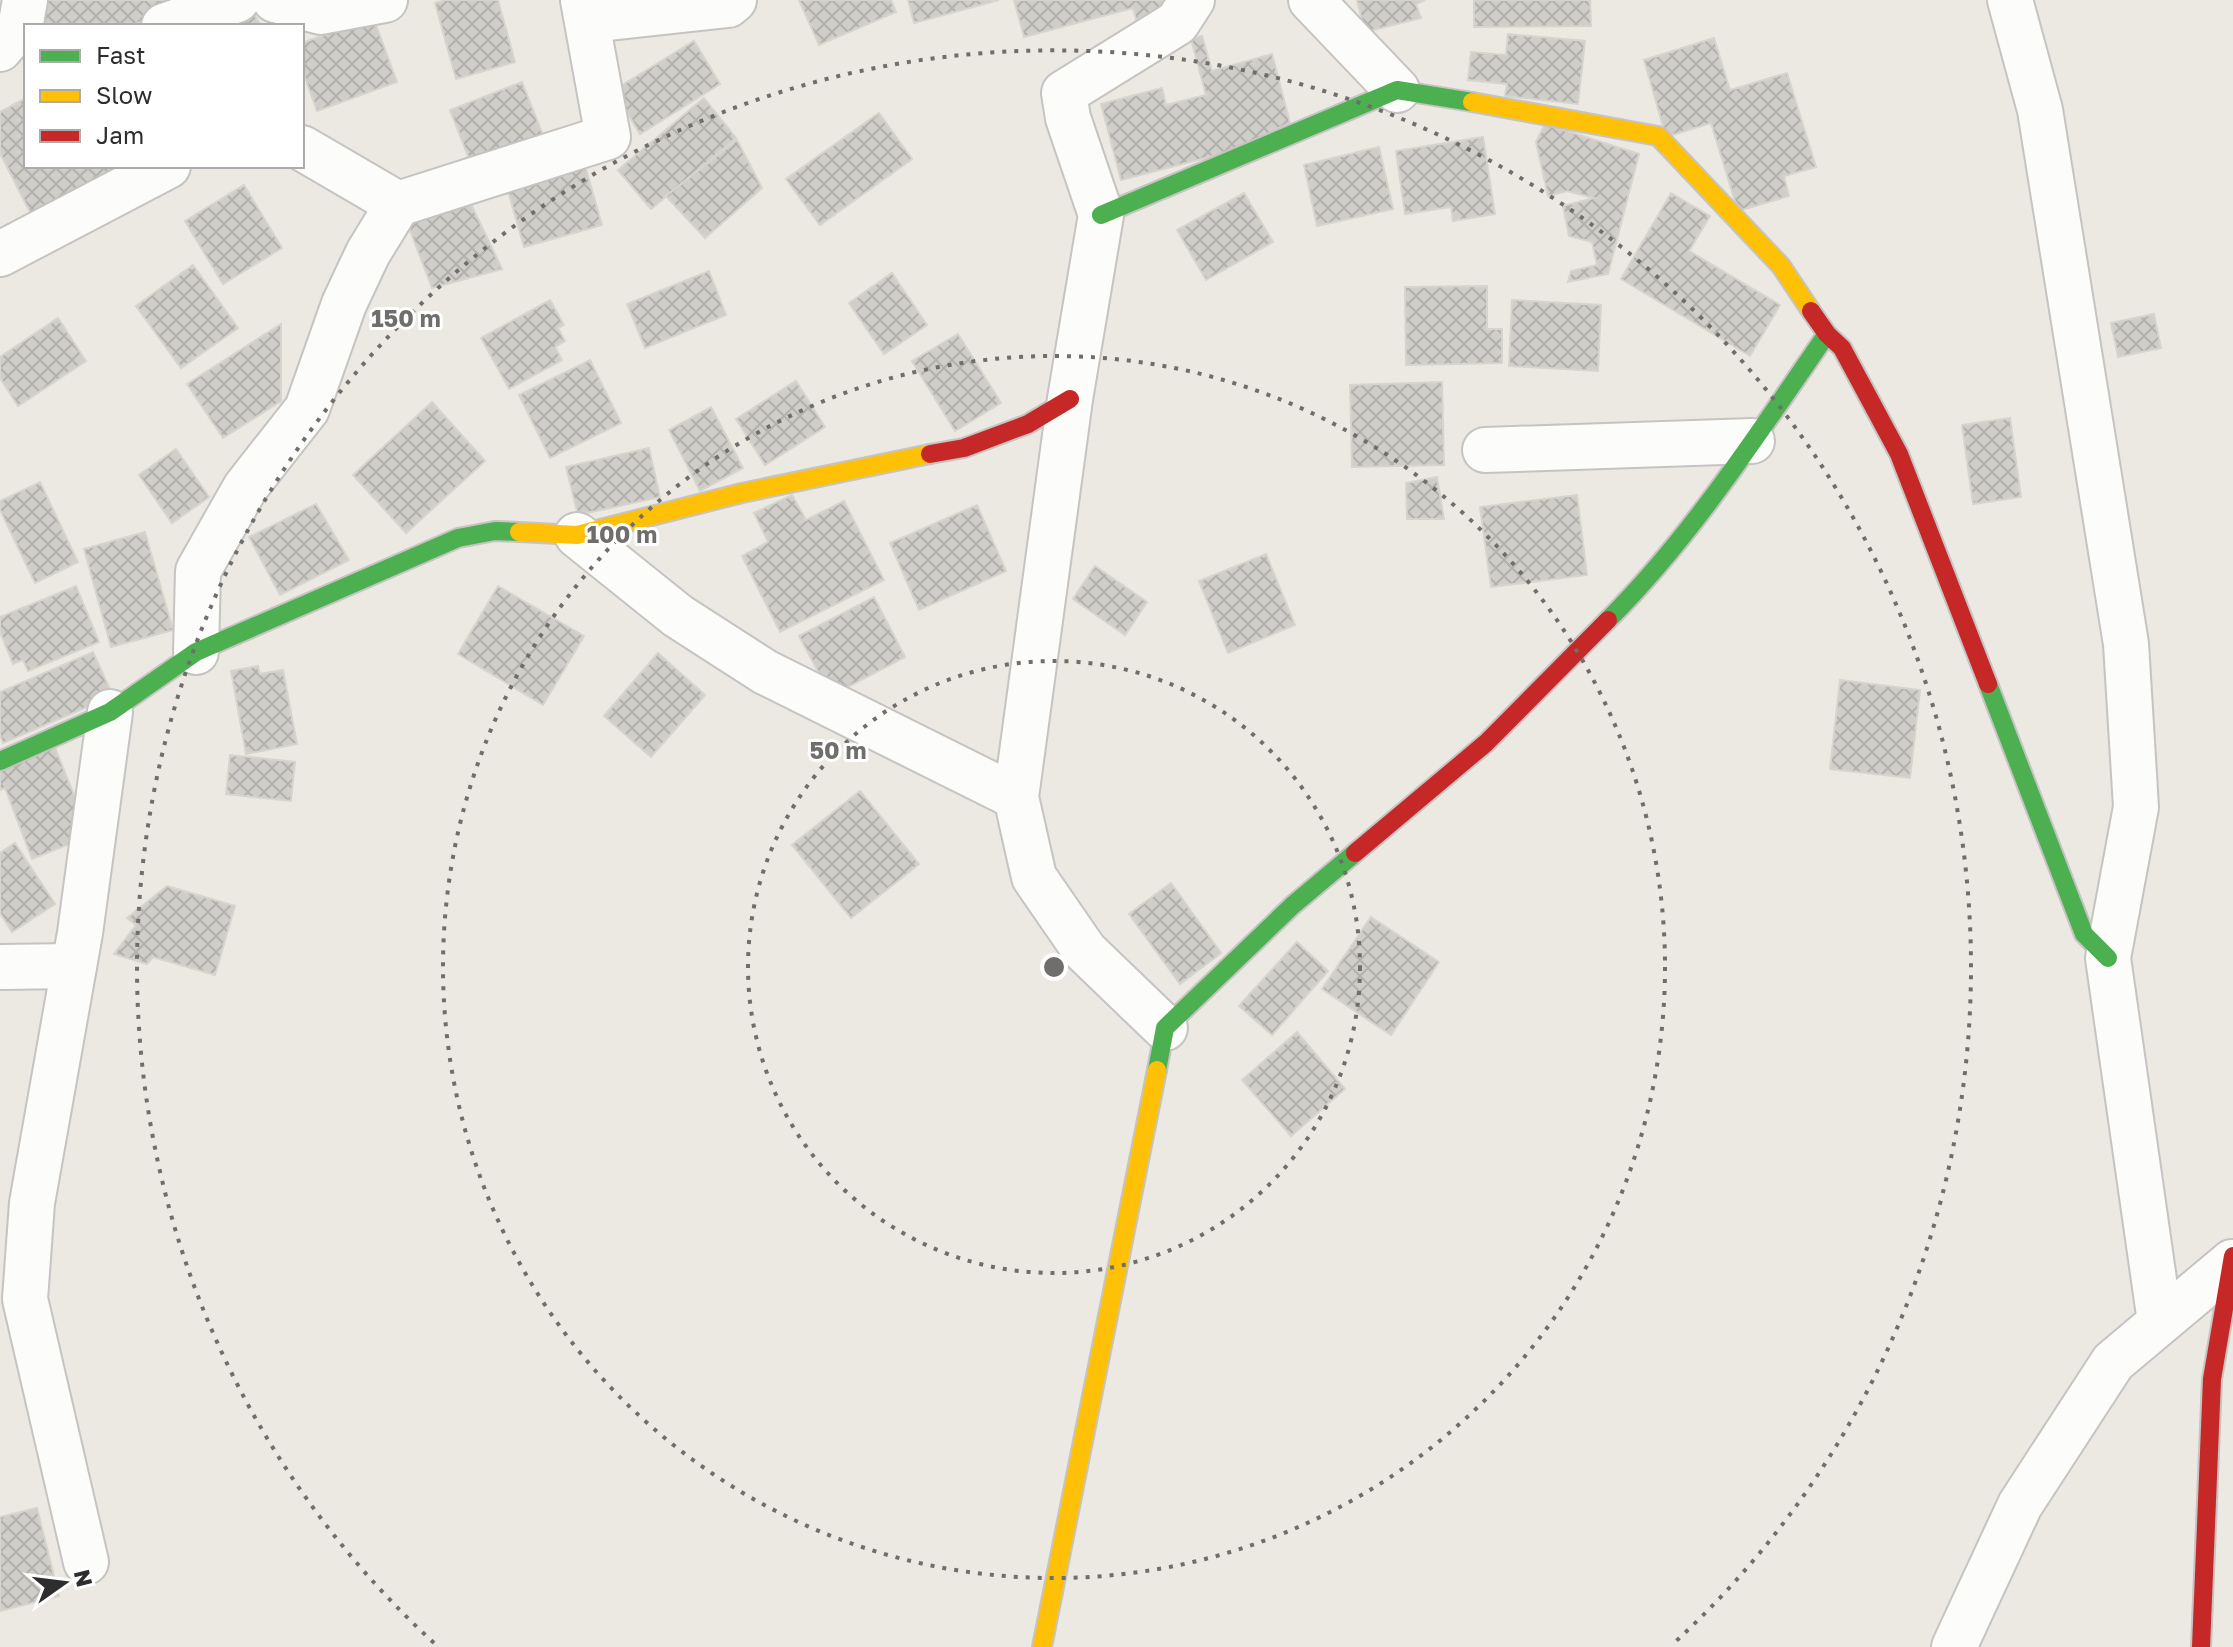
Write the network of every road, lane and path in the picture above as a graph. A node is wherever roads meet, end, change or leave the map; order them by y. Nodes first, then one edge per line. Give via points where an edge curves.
1 (237, 0) edge
2 (275, 0) edge
3 (385, 0) edge
4 (583, 0) edge
5 (598, 0) edge
6 (734, 0) edge
7 (1192, 0) edge
8 (1311, 0) edge
9 (2010, 0) edge
10 (314, 6) edge
11 (170, 24) edge
12 (1397, 90) junction
13 (304, 149) edge
14 (164, 168) edge
15 (398, 204) junction
16 (1101, 215) junction
17 (0, 254) edge
18 (1827, 334) junction
19 (1070, 399) junction
20 (1752, 441) junction
21 (1485, 450) dead end
22 (577, 535) junction
23 (196, 652) junction
24 (110, 712) junction
25 (0, 761) edge
26 (1016, 797) junction
27 (2108, 958) junction
28 (74, 966) junction
29 (0, 967) edge
30 (1165, 1028) junction
31 (2232, 1259) edge
32 (2160, 1322) junction
33 (86, 1562) dead end
34 (1042, 1647) edge
35 (1954, 1647) edge
36 (2201, 1647) edge

1 - 11 street
2 - 10 street
3 - 10 street
4 - 15 street via 608,137
5 - 6 street via 609,18 728,5
7 - 16 street via 1177,23 1064,93
8 - 12 street
9 - 27 street via 2040,110 2126,644 2136,807
12 - 16 street
12 - 18 street via 1658,136 1781,266
13 - 15 street
14 - 17 street
15 - 23 street via 344,304 307,409 245,488 198,571
16 - 19 street
18 - 20 street
18 - 27 street via 1842,348 1899,454 2084,934
19 - 22 street via 1028,424 964,448 742,493
19 - 26 street
20 - 21 street
20 - 30 street via 1644,584 1486,743 1293,905
22 - 23 street via 495,531 458,538
22 - 26 street via 678,616 765,672
23 - 24 street
24 - 25 street
24 - 28 street
26 - 30 street via 1034,877 1085,951
27 - 32 street
28 - 29 street
28 - 33 street via 32,1203 25,1299
30 - 34 street
31 - 32 street
31 - 36 street via 2212,1379
32 - 35 street via 2113,1362 2020,1505

